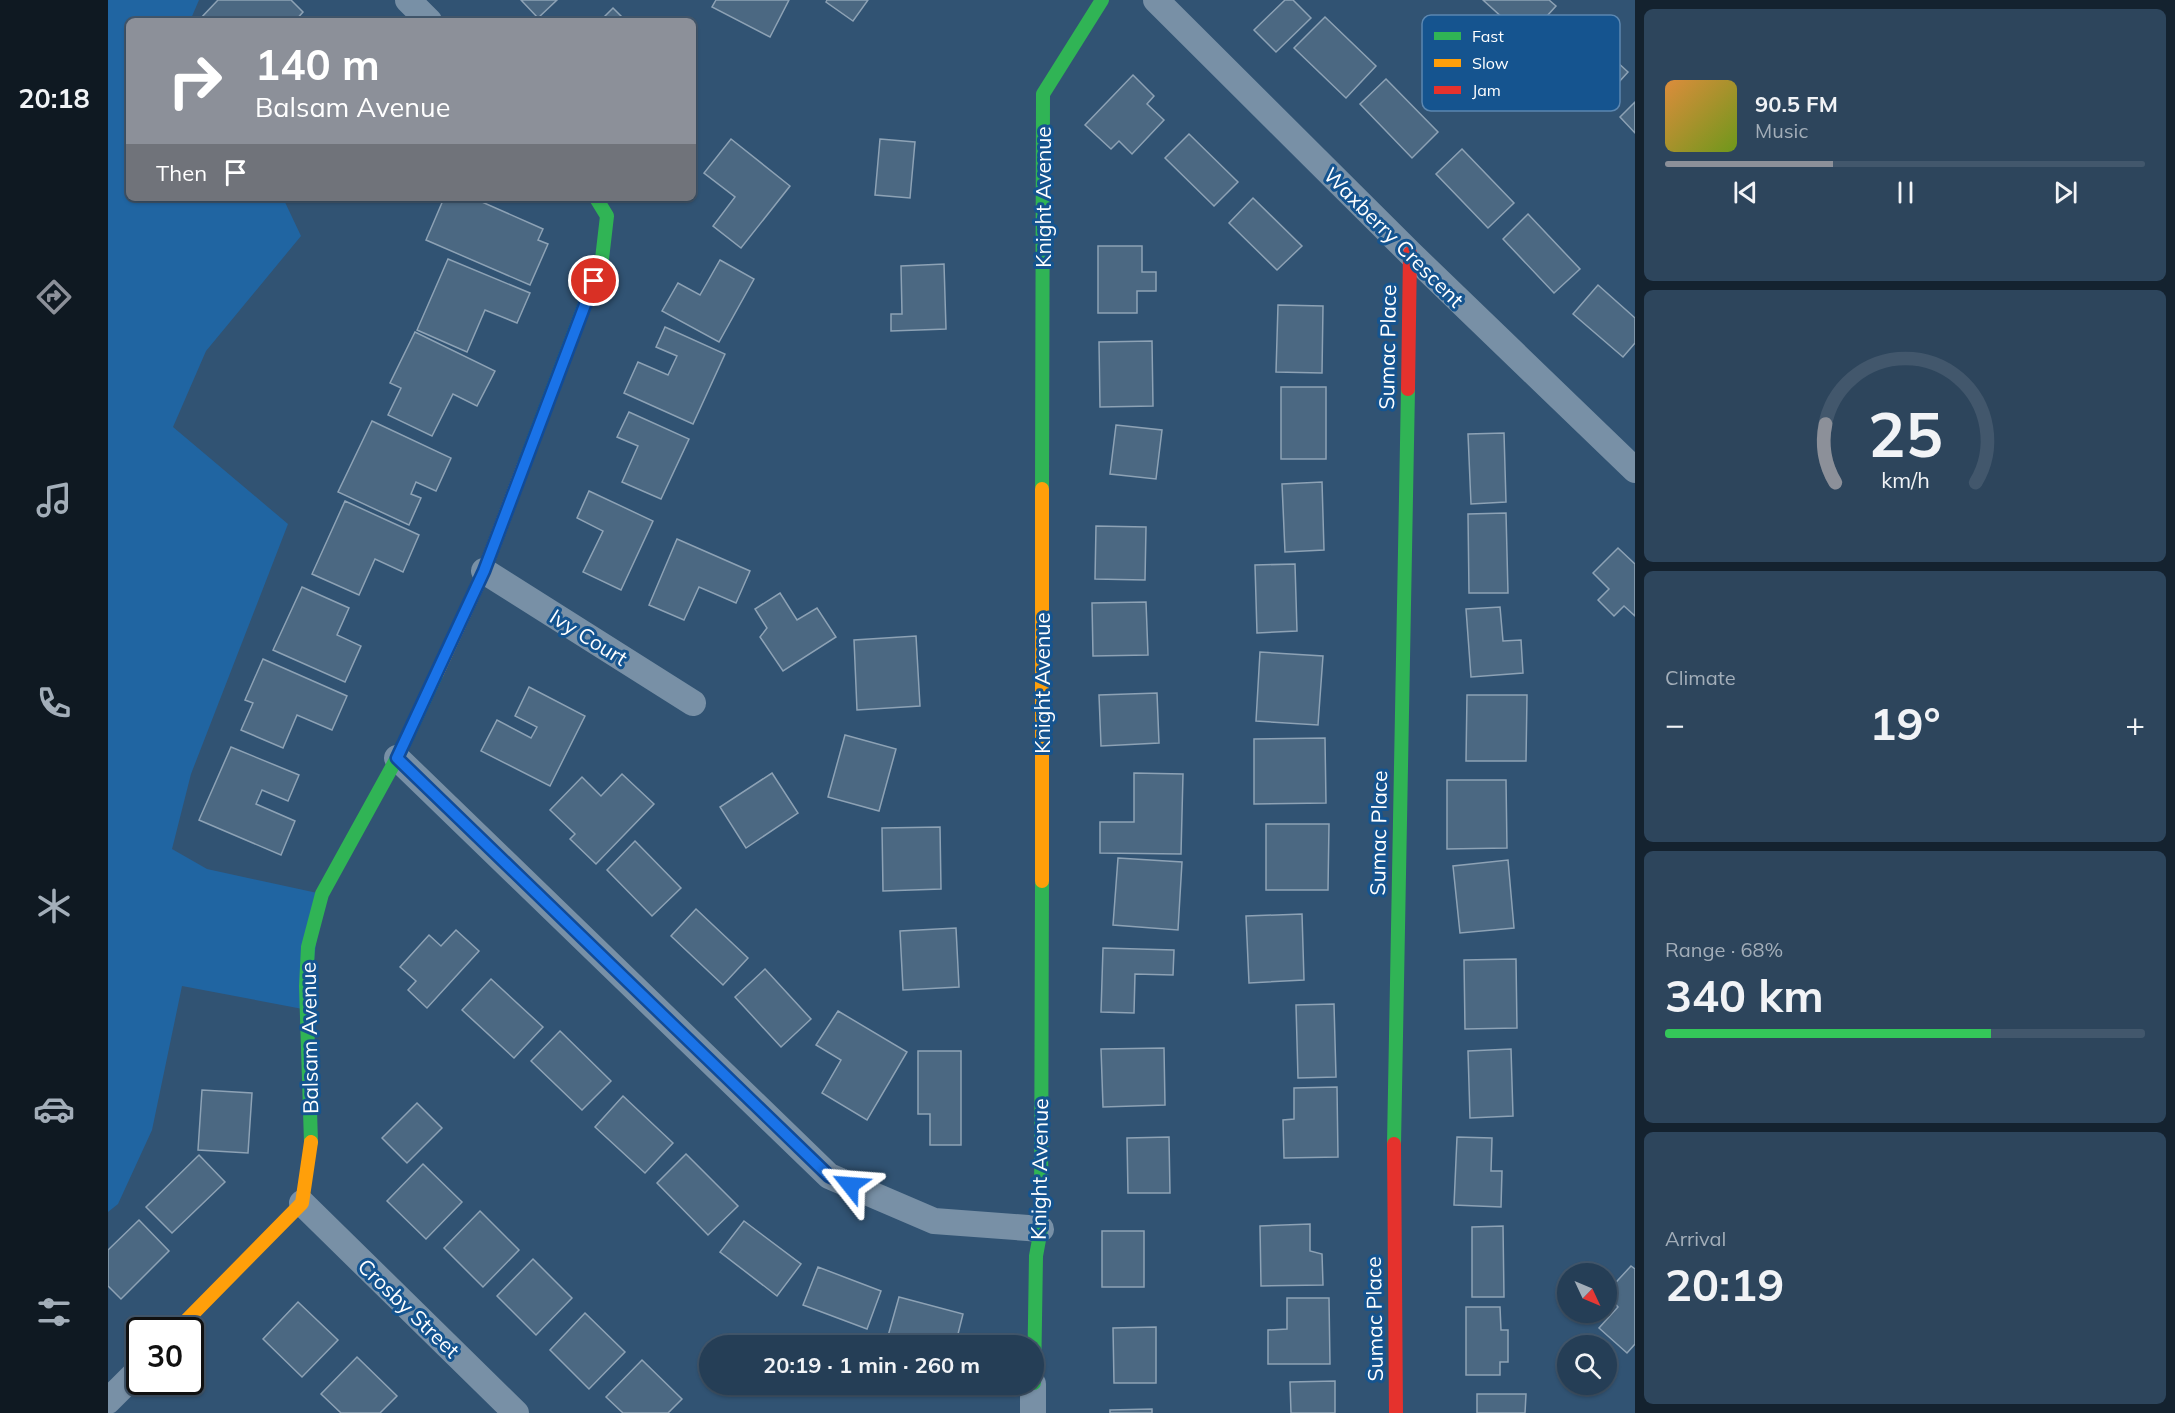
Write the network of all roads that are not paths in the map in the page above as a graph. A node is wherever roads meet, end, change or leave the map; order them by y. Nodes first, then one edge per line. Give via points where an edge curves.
1 (408, 0) edge
2 (1102, 0) edge
3 (1156, 0) edge
4 (426, 18) edge
5 (598, 201) edge
6 (1410, 253) junction
7 (1635, 470) edge
8 (484, 571) junction
9 (693, 703) dead end
10 (397, 758) junction
11 (302, 1203) junction
12 (1041, 1229) junction
13 (190, 1317) edge
14 (1035, 1335) edge
15 (126, 1383) edge
16 (1034, 1395) edge
17 (108, 1401) edge
18 (516, 1413) edge
19 (1033, 1413) edge
20 (1396, 1413) edge

1 - 4 street
2 - 12 street, Knight Avenue via 1043,94
3 - 6 street, Waxberry Crescent
5 - 8 street, Balsam Avenue via 607,216 602,259
6 - 7 street, Waxberry Crescent
6 - 20 street, Sumac Place via 1393,1203
8 - 9 street, Ivy Court
8 - 10 street, Balsam Avenue
10 - 11 street, Balsam Avenue via 322,894 308,947 312,1140
10 - 12 street via 829,1176 934,1221
11 - 13 street
11 - 18 street, Crosby Street
12 - 14 street, Knight Avenue via 1036,1256
15 - 17 street
16 - 19 street, Knight Avenue

